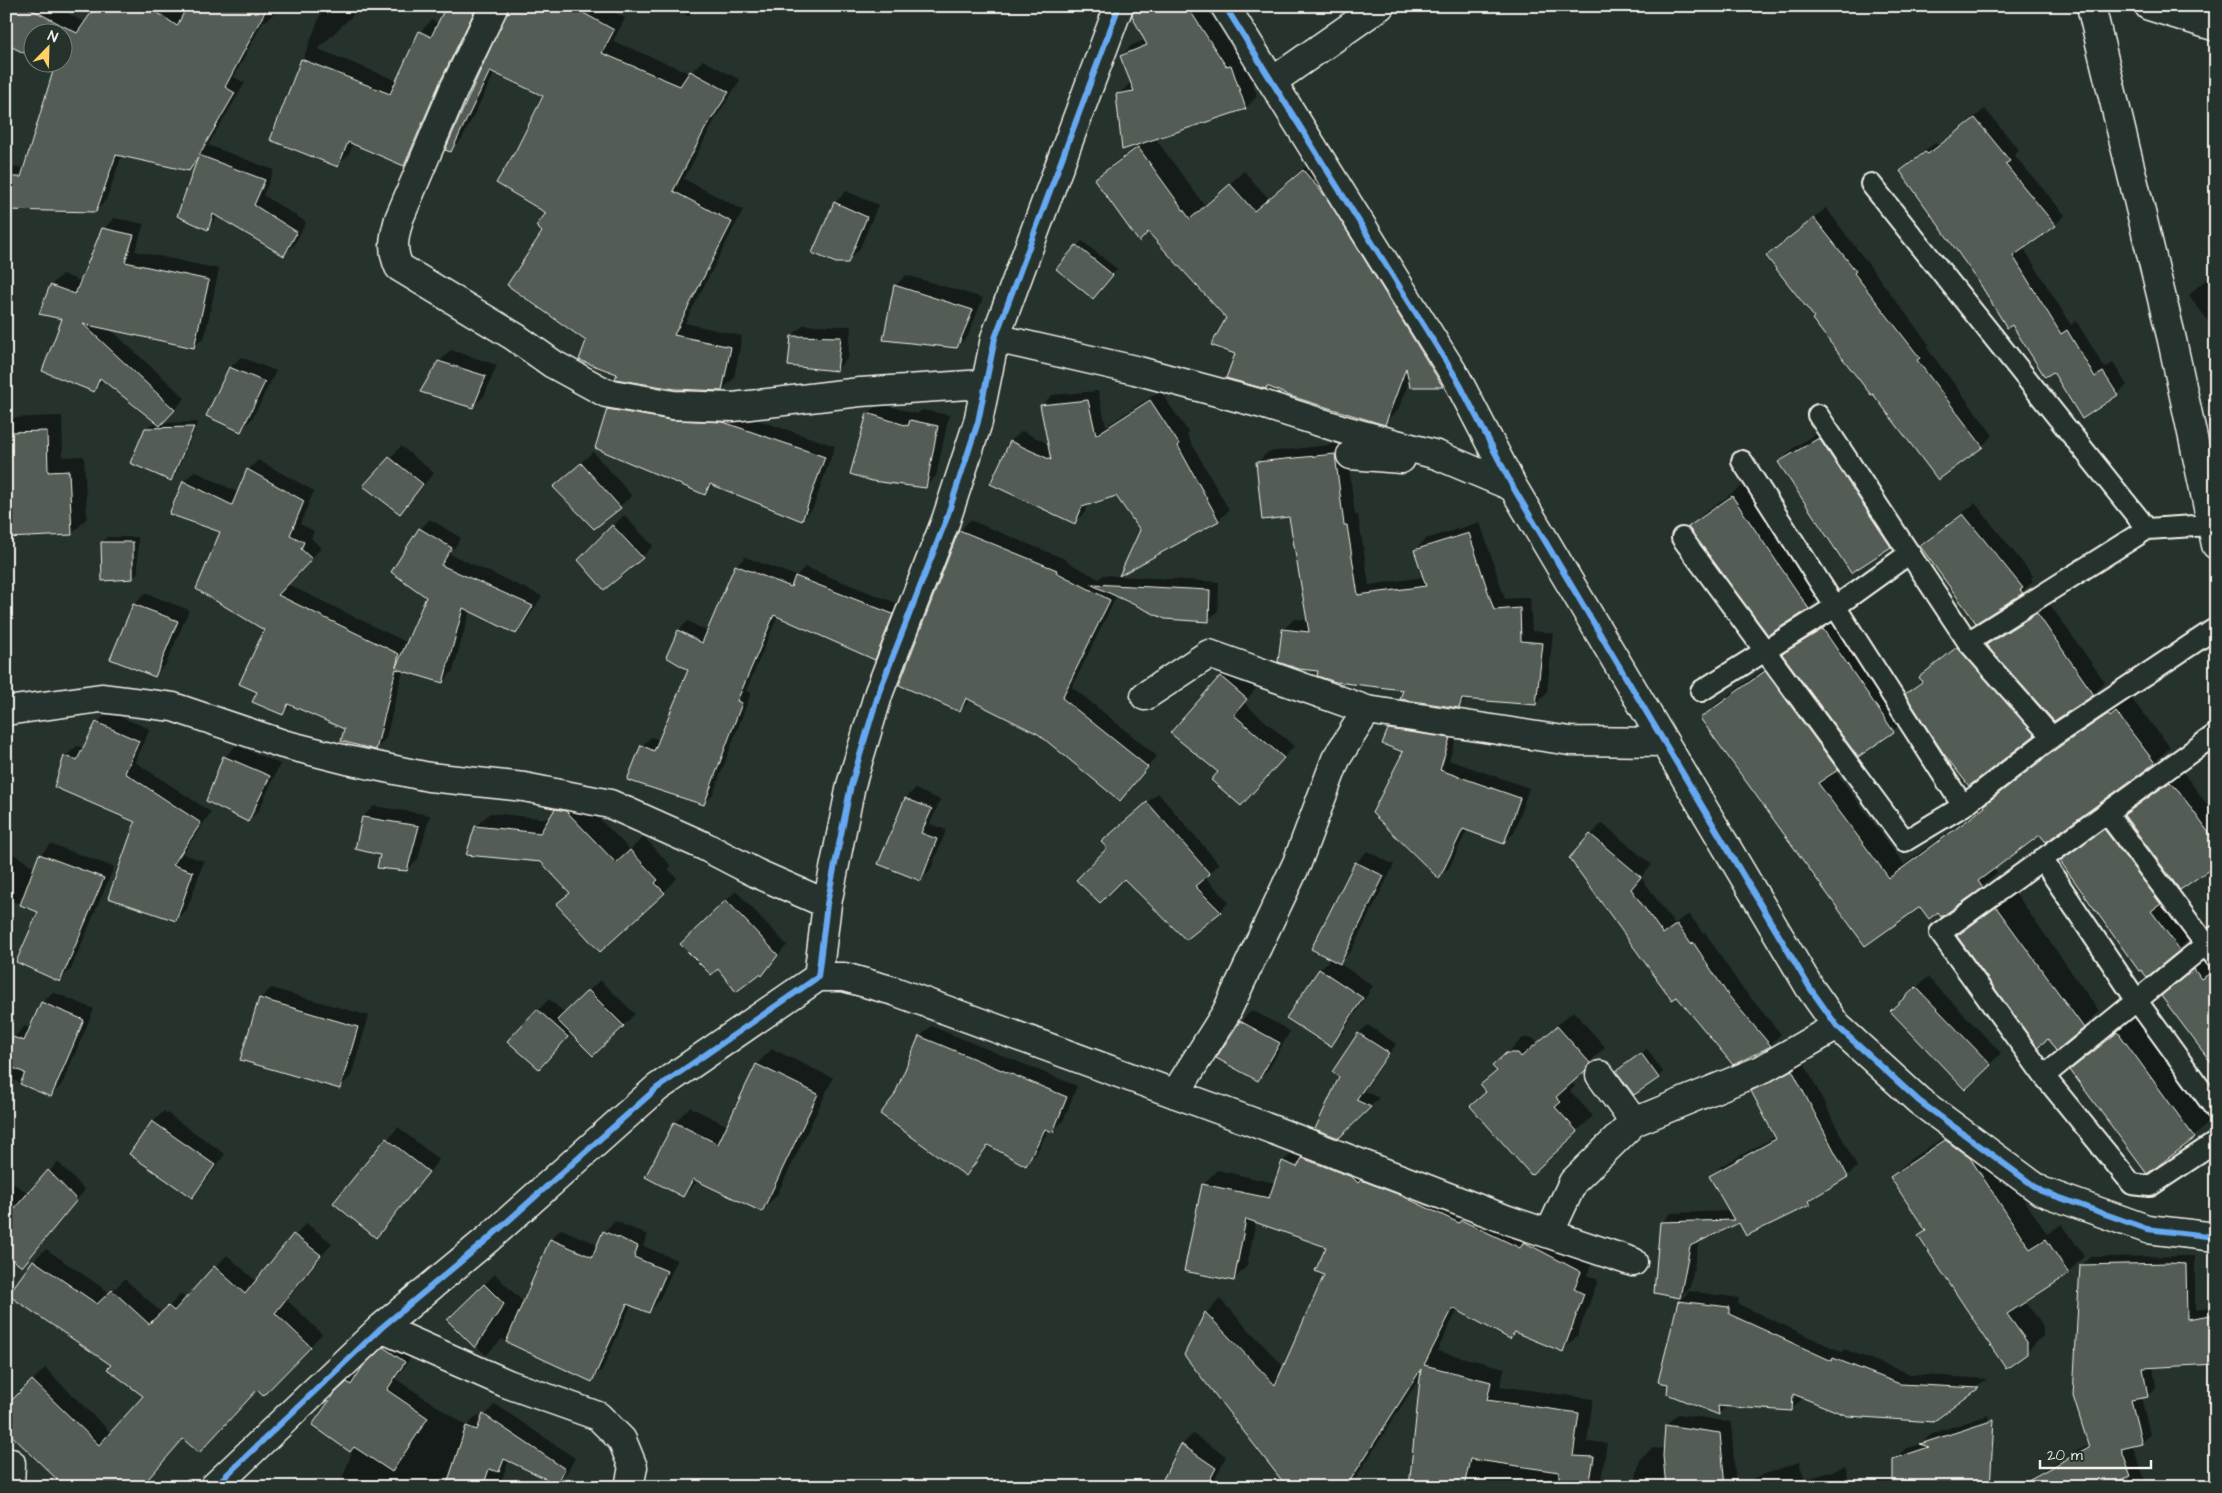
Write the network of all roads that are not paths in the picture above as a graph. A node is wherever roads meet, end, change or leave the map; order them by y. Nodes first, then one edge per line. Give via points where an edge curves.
1 (494, 6) edge
2 (1119, 6) edge
3 (1225, 6) edge
4 (1380, 6) edge
5 (2091, 6) edge
6 (2149, 6) edge
7 (2216, 27) edge
8 (1273, 81) junction
9 (1871, 184) dead end
10 (995, 338) junction
11 (984, 384) junction
12 (1818, 416) dead end
13 (1351, 455) dead end
14 (1437, 455) junction
15 (1742, 461) dead end
16 (1513, 488) junction
17 (2147, 530) junction
18 (2214, 531) edge
19 (1682, 538) dead end
20 (1910, 553) junction
21 (1835, 607) junction
22 (2214, 634) edge
23 (1968, 642) junction
24 (1764, 650) junction
25 (1701, 691) dead end
26 (1145, 696) dead end
27 (1367, 710) junction
28 (6, 711) edge
29 (2216, 734) edge
30 (2052, 737) junction
31 (1664, 742) junction
32 (1963, 806) junction
33 (2107, 814) junction
34 (2042, 859) junction
35 (827, 904) junction
36 (2212, 946) edge
37 (818, 977) junction
38 (2137, 1000) junction
39 (1837, 1026) junction
40 (1600, 1075) dead end
41 (2044, 1076) junction
42 (1175, 1094) junction
43 (2216, 1110) edge
44 (1634, 1122) junction
45 (2216, 1142) edge
46 (1549, 1234) junction
47 (2216, 1237) edge
48 (1633, 1262) dead end
49 (381, 1328) junction
50 (6, 1462) edge
51 (10, 1487) edge
52 (214, 1487) edge
53 (629, 1487) edge

1 - 11 street via 454,89 399,219 393,253 399,267 515,337 553,364 606,393 673,406 733,407 860,392
2 - 10 street
3 - 8 street
4 - 8 street
5 - 18 street via 2172,340
6 - 7 street
8 - 16 street via 1457,379
9 - 17 lane
10 - 11 street
10 - 14 street via 1135,370
11 - 35 street via 978,422 946,520 879,692 851,785
12 - 20 lane
13 - 14 street via 1417,460
14 - 16 street
15 - 21 lane
16 - 31 street
17 - 18 lane
17 - 23 lane
19 - 24 lane
20 - 21 lane
20 - 23 lane
21 - 24 lane
21 - 32 lane
22 - 30 lane
23 - 30 lane
24 - 25 lane
24 - 32 lane via 1905,841
26 - 27 street via 1209,654
27 - 31 street via 1570,742
27 - 42 street via 1336,759 1297,863 1226,1013
28 - 35 street via 101,698 173,706 283,744 348,760 429,777 524,787 610,804
29 - 33 lane
30 - 32 lane
31 - 39 street via 1810,988
33 - 34 lane
33 - 36 lane
34 - 38 lane
34 - 41 lane via 1940,933
35 - 37 street
36 - 38 lane
37 - 42 street via 844,977 894,991
37 - 49 street via 657,1088
38 - 41 lane
38 - 43 lane
39 - 44 street via 1761,1070
39 - 47 street via 1919,1101 2041,1190 2147,1229
40 - 44 street
41 - 45 lane via 2132,1184 2150,1186
42 - 46 street
44 - 46 street via 1573,1182
46 - 48 street
49 - 52 street
49 - 53 street via 508,1384 598,1416 622,1440 633,1468
50 - 51 street via 11,1463

